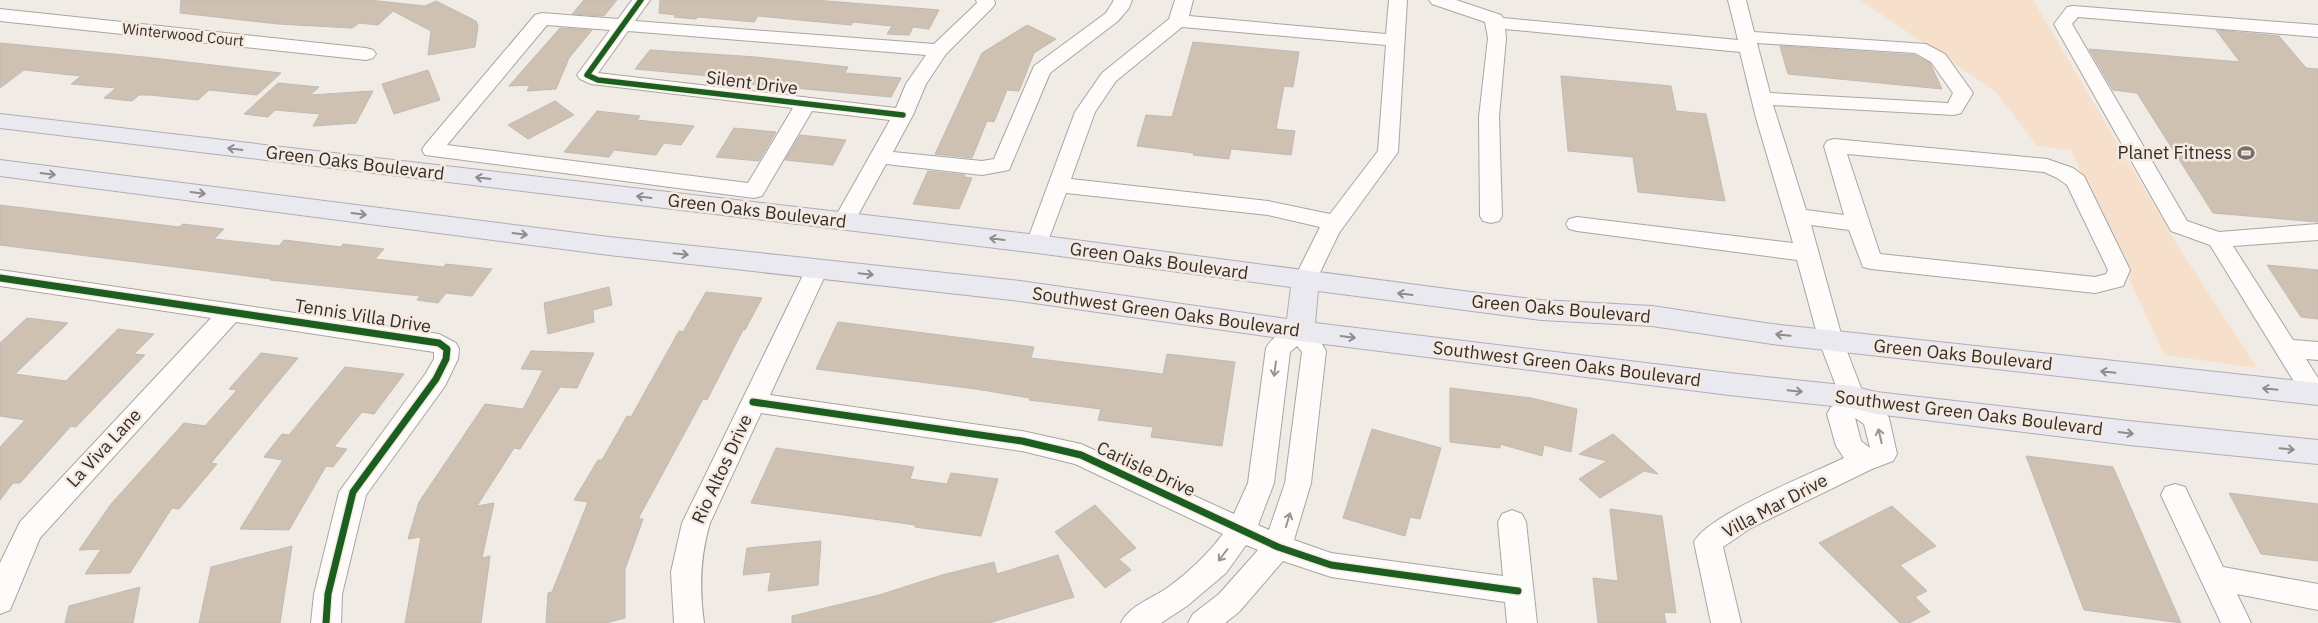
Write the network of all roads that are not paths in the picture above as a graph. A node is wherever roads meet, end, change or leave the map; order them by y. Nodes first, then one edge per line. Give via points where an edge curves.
1 (556, 0) edge
2 (641, 0) edge
3 (986, 0) edge
4 (1122, 0) edge
5 (1184, 0) edge
6 (1398, 0) edge
7 (1438, 0) edge
8 (1737, 0) edge
9 (0, 15) edge
10 (542, 19) junction
11 (1178, 21) junction
12 (1494, 23) junction
13 (624, 24) junction
14 (2315, 34) edge
15 (1396, 40) junction
16 (1747, 42) junction
17 (939, 50) junction
18 (366, 54) dead end
19 (1761, 98) junction
20 (806, 104) junction
21 (903, 115) junction
22 (0, 121) edge
23 (880, 157) junction
24 (0, 168) edge
25 (1059, 185) junction
26 (1491, 216) dead end
27 (1797, 216) junction
28 (844, 221) junction
29 (1335, 223) junction
30 (1577, 224) dead end
31 (1858, 224) junction
32 (2318, 232) edge
33 (2218, 240) junction
34 (1037, 244) junction
35 (1807, 253) junction
36 (817, 269) junction
37 (1, 279) edge
38 (1305, 281) junction
39 (232, 311) junction
40 (1300, 331) junction
41 (1831, 341) junction
42 (2286, 348) junction
43 (2318, 351) edge
44 (2317, 394) edge
45 (753, 402) junction
46 (1854, 402) junction
47 (2318, 452) edge
48 (2175, 495) dead end
49 (1512, 522) dead end
50 (1241, 531) junction
51 (1278, 547) junction
52 (2213, 577) junction
53 (1518, 591) junction
54 (2318, 597) edge
55 (0, 601) edge
56 (326, 623) edge
57 (689, 623) edge
58 (1136, 623) edge
59 (1203, 623) edge
60 (1522, 623) edge
61 (1726, 623) edge
62 (2236, 623) edge

1 - 10 street
2 - 13 street
3 - 17 street via 986,4
4 - 23 street via 1112,17 1041,70 1002,165 982,168
5 - 11 street
6 - 15 street
7 - 12 street via 1494,19
8 - 16 street
9 - 18 street, Winterwood Court
10 - 13 street
10 - 20 street via 432,150 754,191
11 - 15 street
11 - 25 street via 1109,77 1085,112
12 - 16 street
12 - 26 street via 1496,38 1489,117
13 - 17 street
13 - 20 street, Silent Drive via 587,75 598,80
14 - 33 street via 2073,11 2063,24 2179,226
15 - 29 street via 1388,152
16 - 19 street
16 - 19 street via 1919,48 1938,58 1963,93 1954,109
17 - 21 street via 916,84
19 - 27 street
20 - 21 street, Silent Drive
21 - 23 street
28 -> 22 main road, Green Oaks Boulevard
23 - 28 street
24 -> 36 main road via 609,246
25 - 29 street via 1268,208
25 - 34 street
27 - 31 lane
27 - 35 street
34 -> 28 main road, Green Oaks Boulevard
29 - 38 street
30 - 35 street
31 - 31 lane via 1871,261 2095,285 2115,280 2119,270 2076,181 2066,173 2046,166 1834,146
32 - 33 street
33 - 42 street
34 - 38 main road, Green Oaks Boulevard
35 - 41 street
36 -> 40 main road, Southwest Green Oaks Boulevard via 1020,291
36 - 45 street, Rio Altos Drive
37 - 39 street, Tennis Villa Drive
38 - 40 main road
41 -> 38 main road, Green Oaks Boulevard via 1652,316 1541,310
39 - 55 street, La Viva Lane via 30,530
39 - 56 street, Tennis Villa Drive via 438,343 447,349 446,359 436,379 353,492 328,594
40 -> 46 main road, Southwest Green Oaks Boulevard
40 -> 50 street via 1278,348 1261,483
51 -> 40 street via 1298,483 1314,351
44 -> 41 main road, Green Oaks Boulevard
41 - 46 street
42 - 43 street
42 - 44 street
45 - 50 street, Carlisle Drive via 1022,441 1081,456
45 - 57 street, Rio Altos Drive via 696,523 684,585
46 -> 47 main road, Southwest Green Oaks Boulevard
46 - 61 street, Villa Mar Drive via 1876,418 1884,454 1741,520 1708,542
48 - 52 street
49 - 53 street
50 - 51 street, Carlisle Drive
50 -> 58 street via 1216,564 1177,597
51 - 53 street, Carlisle Drive via 1331,565
51 - 59 street via 1229,603
52 - 54 street
52 - 62 street
53 - 60 street

